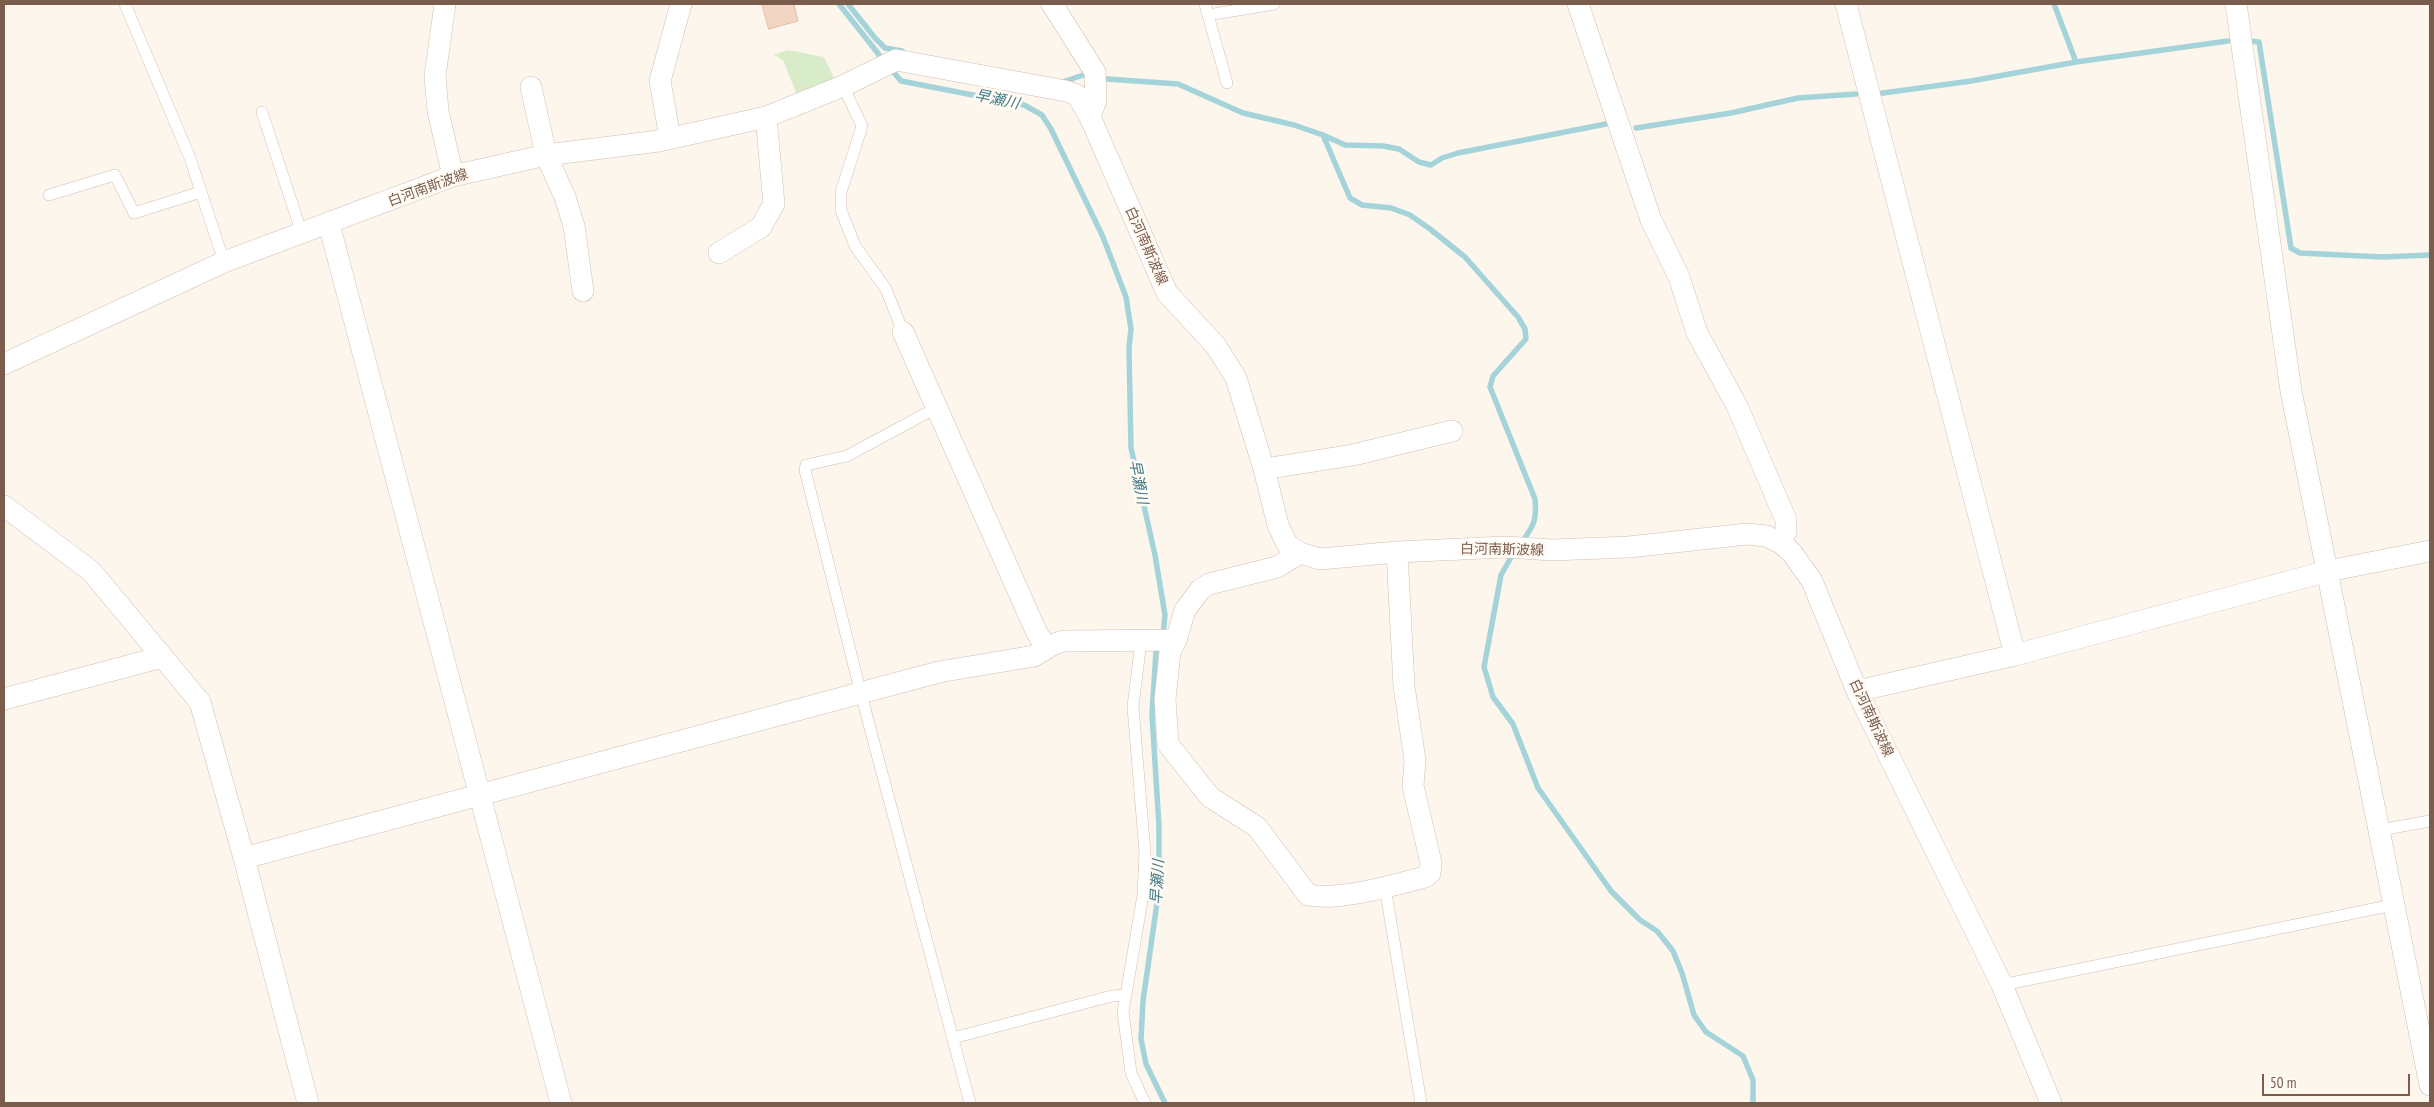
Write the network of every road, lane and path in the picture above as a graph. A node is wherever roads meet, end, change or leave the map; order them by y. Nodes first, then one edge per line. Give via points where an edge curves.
1 (125, 4) edge
2 (445, 4) edge
3 (681, 4) edge
4 (1052, 4) edge
5 (1274, 4) edge
6 (1578, 4) edge
7 (1846, 4) edge
8 (2236, 4) edge
9 (1206, 9) edge
10 (1227, 82) dead end
11 (843, 86) junction
12 (531, 87) dead end
13 (262, 112) dead end
14 (1090, 116) junction
15 (766, 117) junction
16 (670, 138) junction
17 (546, 155) junction
18 (453, 176) junction
19 (201, 192) junction
20 (49, 195) dead end
21 (329, 224) junction
22 (302, 234) junction
23 (719, 253) dead end
24 (224, 262) junction
25 (583, 291) dead end
26 (903, 332) joint
27 (4, 364) edge
28 (936, 408) junction
29 (1452, 431) dead end
30 (1264, 469) junction
31 (4, 506) edge
32 (1781, 543) junction
33 (2430, 551) edge
34 (1397, 552) junction
35 (1300, 553) junction
36 (2328, 571) junction
37 (1159, 640) junction
38 (1046, 648) junction
39 (2015, 655) junction
40 (162, 657) junction
41 (1857, 691) junction
42 (861, 694) junction
43 (4, 699) edge
44 (480, 796) junction
45 (2430, 821) edge
46 (2380, 830) junction
47 (244, 858) junction
48 (1385, 887) junction
49 (2393, 905) junction
50 (2002, 985) junction
51 (1126, 995) junction
52 (2422, 1002) edge
53 (953, 1038) junction
54 (2430, 1085) edge
55 (308, 1103) edge
56 (561, 1103) edge
57 (970, 1103) edge
58 (1145, 1103) edge
59 (1421, 1103) edge
60 (2051, 1103) edge

1 - 19 lane via 190,158
2 - 18 street via 435,76 438,111
3 - 16 street via 660,81
4 - 14 street via 1095,72 1096,100
5 - 9 lane
6 - 32 street via 1651,220 1679,277 1697,334 1737,406 1786,520
7 - 39 street
8 - 36 street via 2291,391
9 - 10 lane
11 - 14 street, 白河南斯波線 via 896,60 1066,91 1077,95
11 - 15 street, 白河南斯波線
11 - 26 lane via 862,126 841,192 841,210 855,246 886,290
12 - 17 street
13 - 22 lane
14 - 30 street, 白河南斯波線 via 1167,294 1216,346 1236,378
15 - 16 street, 白河南斯波線
15 - 23 street via 774,204 761,228
16 - 17 street, 白河南斯波線
17 - 18 street, 白河南斯波線
17 - 25 street via 574,226
18 - 21 street, 白河南斯波線
19 - 20 lane via 134,213 115,175
19 - 24 lane
21 - 22 street, 白河南斯波線
21 - 44 street
22 - 24 street, 白河南斯波線
24 - 27 street, 白河南斯波線
26 - 28 street
28 - 38 street
28 - 42 lane via 847,456 806,465
29 - 30 street via 1353,455
30 - 35 street, 白河南斯波線 via 1278,525 1287,544
31 - 40 street via 91,571
32 - 34 street, 白河南斯波線 via 1766,536 1748,534 1620,548 1552,550 1506,547
32 - 41 street, 白河南斯波線 via 1812,581
33 - 36 street
34 - 35 street, 白河南斯波線 via 1320,559
34 - 48 street via 1404,686 1415,760 1413,786 1431,863 1430,873 1425,877
35 - 37 street via 1277,567 1209,584
36 - 39 street
36 - 46 street
37 - 38 street via 1064,641
37 - 48 street via 1170,652 1165,699 1168,744 1210,797 1257,827 1308,895 1320,897
37 - 51 lane via 1133,707 1144,853 1143,895
38 - 42 street via 1034,656 939,672
39 - 41 street
40 - 43 street
40 - 47 street via 200,702
41 - 50 street, 白河南斯波線
42 - 44 street
42 - 53 lane
44 - 47 street
44 - 56 street
45 - 46 lane
46 - 49 street
47 - 55 street
48 - 59 lane
49 - 50 lane
49 - 52 street
50 - 60 street, 白河南斯波線
51 - 53 lane
51 - 58 lane via 1123,1012 1127,1054 1131,1073
52 - 54 street
53 - 57 lane

